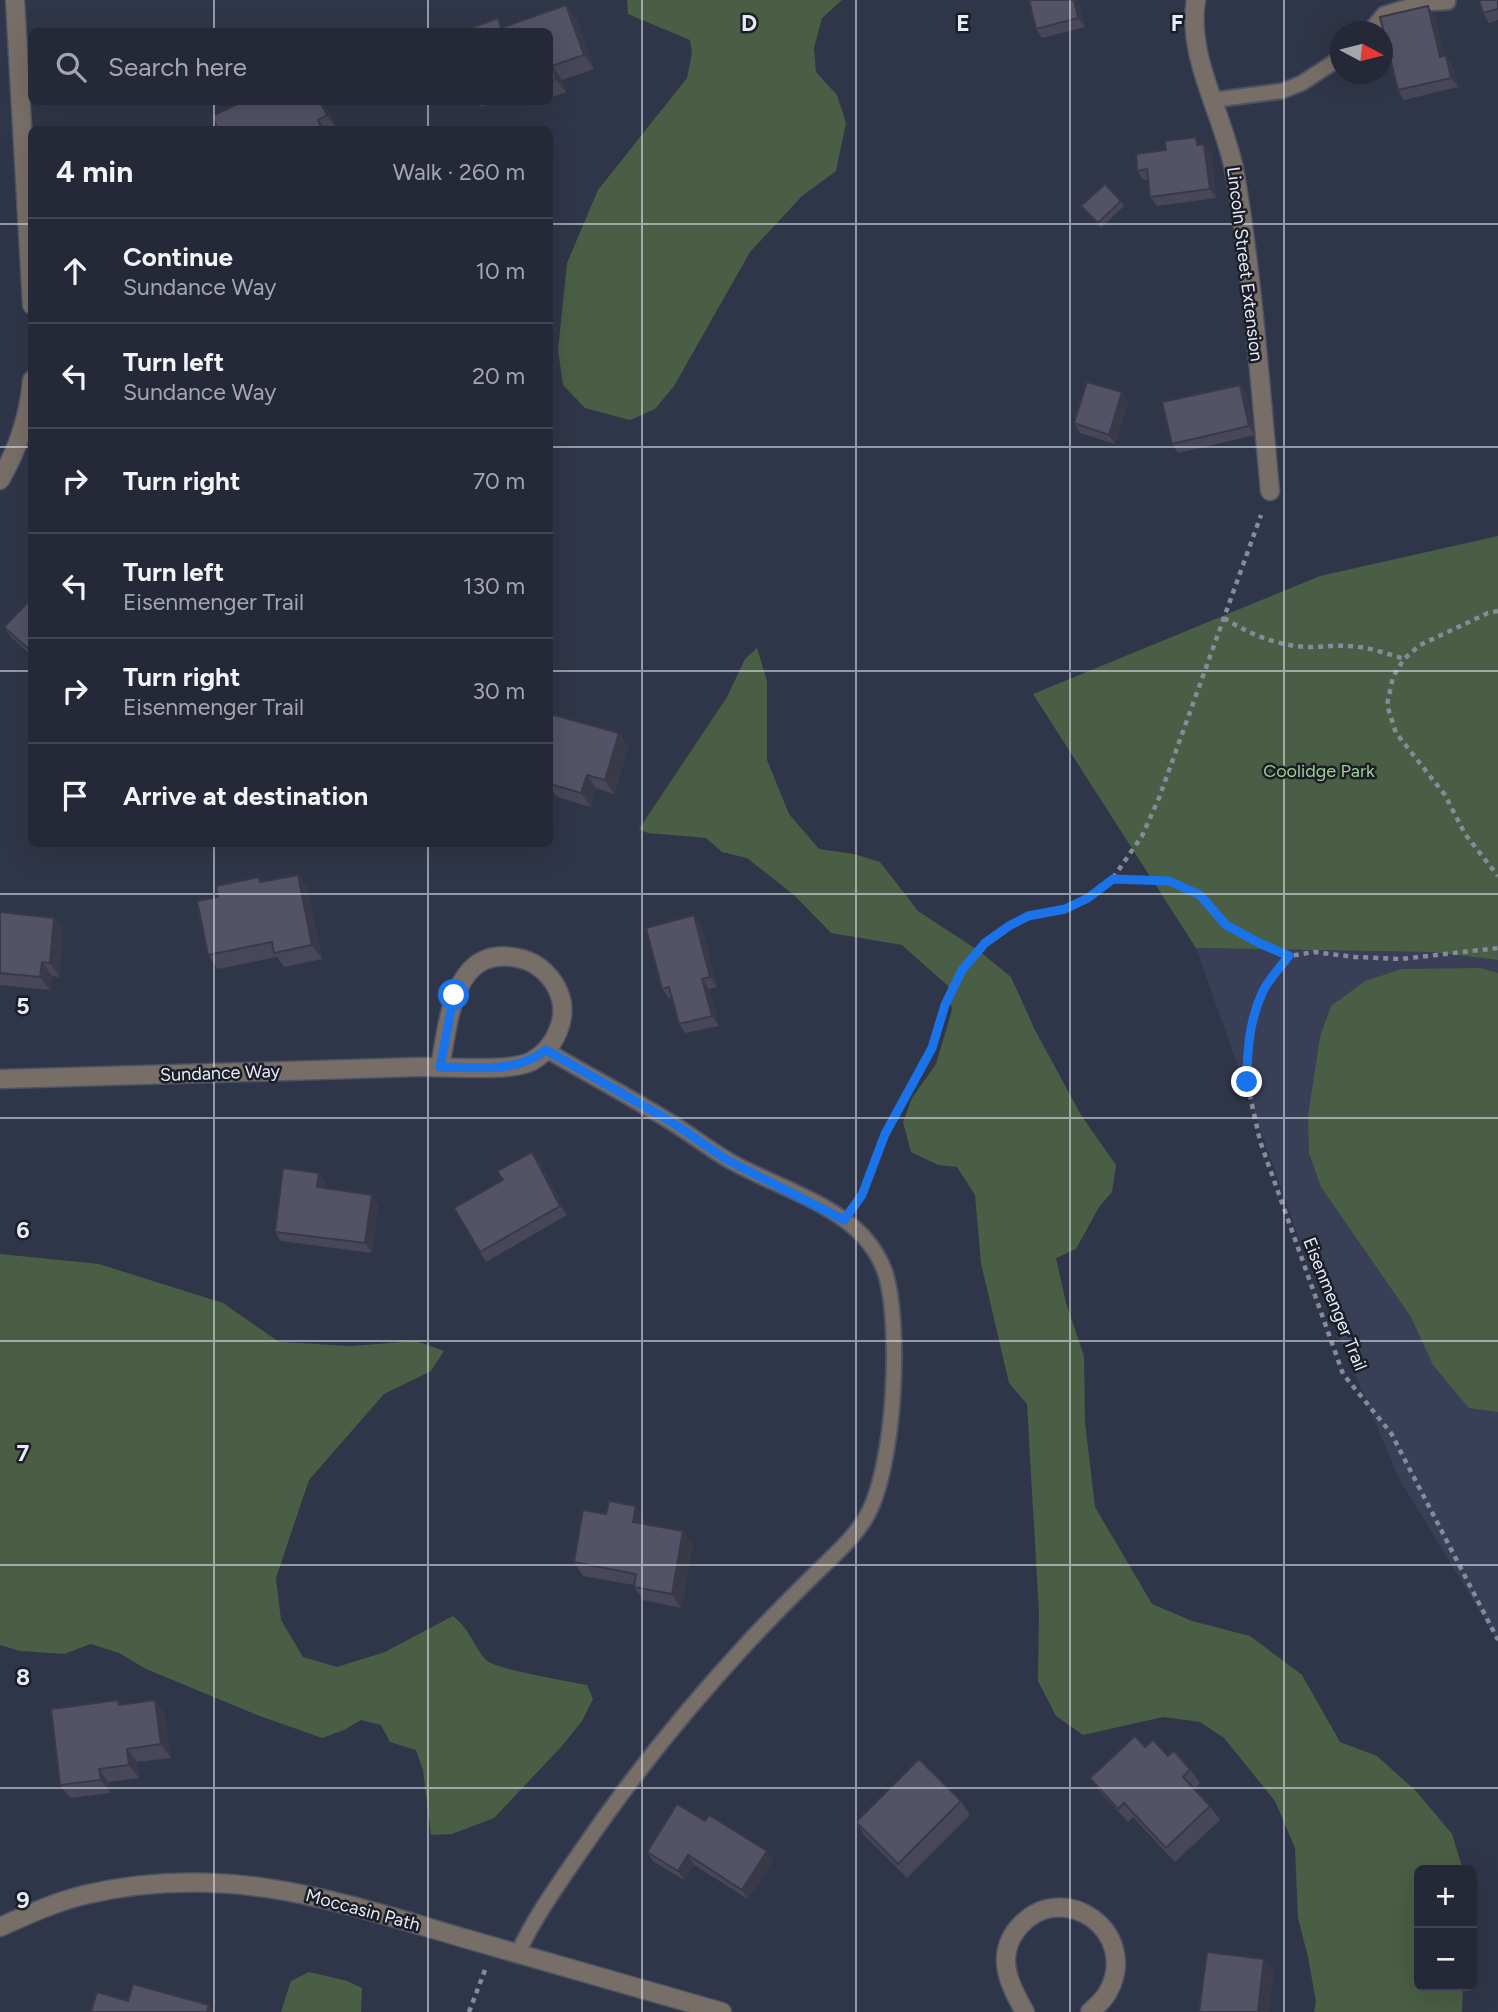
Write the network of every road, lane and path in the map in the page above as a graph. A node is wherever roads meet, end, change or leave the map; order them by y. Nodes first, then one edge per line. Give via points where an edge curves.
1 (15, 0) edge
2 (1196, 0) edge
3 (1448, 2) dead end
4 (1378, 21) edge
5 (1330, 65) edge
6 (1213, 100) junction
7 (28, 233) edge
8 (28, 409) edge
9 (0, 480) edge
10 (1270, 491) joint
11 (1498, 611) edge
12 (1224, 618) junction
13 (1404, 659) junction
14 (1498, 876) edge
15 (1113, 879) junction
16 (1498, 948) edge
17 (1289, 956) junction
18 (546, 1050) junction
19 (440, 1067) junction
20 (0, 1079) edge
21 (844, 1220) junction
22 (1498, 1640) edge
23 (0, 1927) edge
24 (494, 1947) junction
25 (518, 1953) junction
26 (470, 2012) edge
27 (722, 2012) edge
28 (1025, 2012) edge
29 (1090, 2012) edge

1 - 7 street
2 - 6 street, Lincoln Street Extension via 1200,66
3 - 4 lane via 1416,4 1384,14
5 - 6 lane via 1282,91
6 - 10 street, Lincoln Street Extension via 1234,172 1245,237
8 - 9 street
10 - 12 path
11 - 13 path via 1420,645
12 - 13 path via 1274,642 1371,649
12 - 15 path via 1153,811
13 - 14 path via 1393,677 1387,705 1396,733 1446,795 1465,834
15 - 17 path via 1169,881 1200,895 1226,925
15 - 21 path via 1065,909 1028,916 985,943 962,970 932,1048 885,1134 862,1195
16 - 17 path via 1401,959 1314,952
17 - 22 path, Eisenmenger Trail via 1263,989 1251,1022 1247,1082 1260,1141 1343,1374 1391,1433
18 - 19 street, Sundance Way via 514,1067
18 - 19 street via 562,1015 560,994 550,976 530,961 511,956 490,958 460,981
18 - 21 lane via 670,1121 727,1160
19 - 20 street, Sundance Way
21 - 25 lane via 876,1252 891,1307 889,1440 875,1501 852,1537 677,1721 601,1821 539,1912
23 - 24 street, Moccasin Path via 82,1896 176,1882 225,1883 313,1896
24 - 25 street, Moccasin Path
24 - 26 path
25 - 27 street, Moccasin Path
28 - 29 street via 1005,1966 1012,1936 1042,1911 1063,1908 1097,1921 1116,1953 1115,1975 1107,1995

